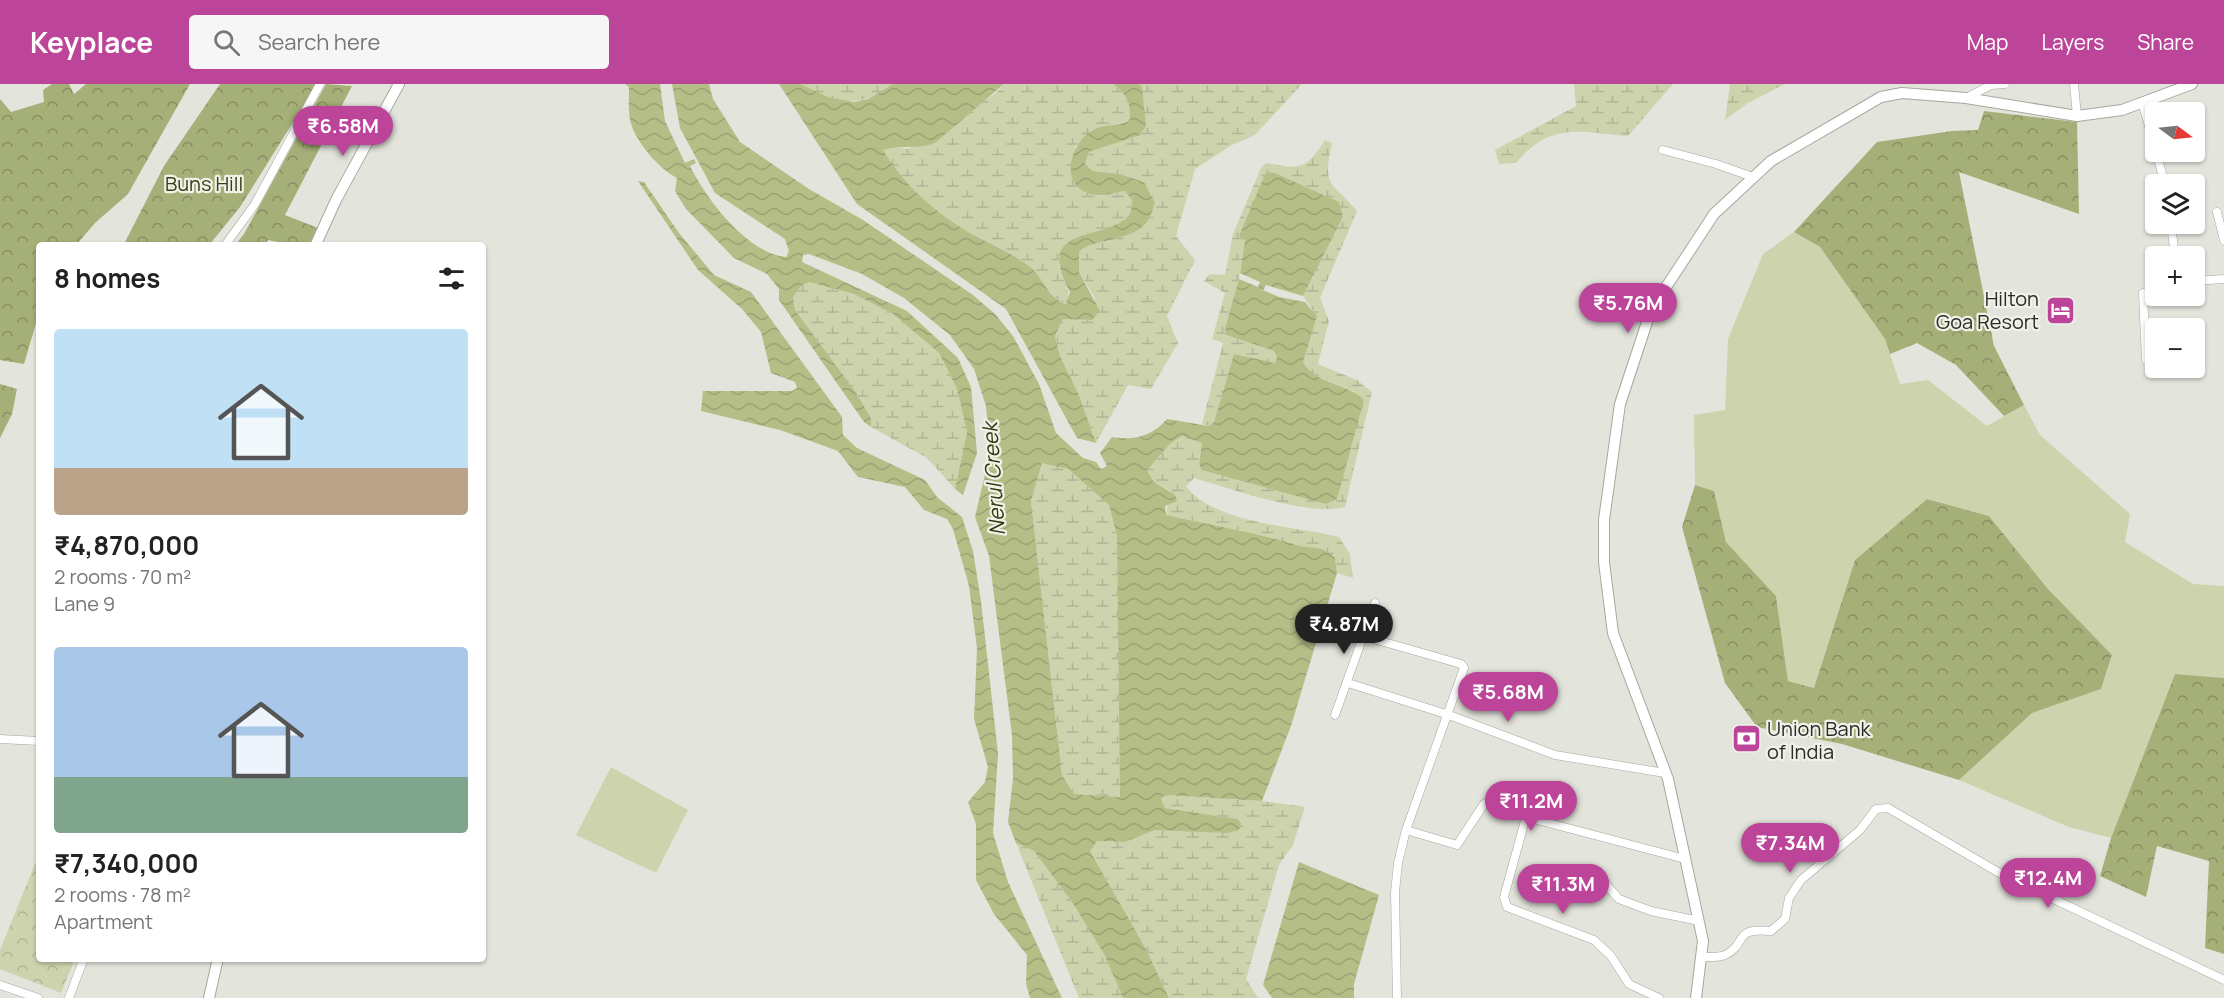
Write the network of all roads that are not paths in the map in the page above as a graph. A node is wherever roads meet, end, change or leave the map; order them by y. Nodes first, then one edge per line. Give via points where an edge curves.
1 (320, 84) edge
2 (399, 84) edge
3 (2005, 84) edge
4 (2074, 84) edge
5 (2192, 84) edge
6 (1966, 98) junction
7 (2142, 102) junction
8 (2145, 112) edge
9 (2078, 116) junction
10 (1663, 150) dead end
11 (1754, 177) junction
12 (2217, 212) dead end
13 (2224, 240) edge
14 (227, 242) edge
15 (317, 242) edge
16 (2224, 279) edge
17 (2205, 280) edge
18 (2145, 292) edge
19 (2145, 338) edge
20 (1375, 603) dead end
21 (1364, 636) junction
22 (1348, 683) junction
23 (1449, 715) junction
24 (1335, 716) dead end
25 (0, 739) edge
26 (36, 741) edge
27 (1665, 773) junction
28 (1526, 817) junction
29 (1406, 830) junction
30 (1685, 859) junction
31 (1602, 880) dead end
32 (1699, 921) junction
33 (1701, 957) junction
34 (82, 962) edge
35 (217, 962) edge
36 (2224, 980) edge
37 (0, 985) edge
38 (38, 998) edge
39 (69, 998) edge
40 (209, 998) edge
41 (1397, 998) edge
42 (1659, 998) edge
43 (1696, 998) edge

1 - 14 street via 255,204
2 - 15 main road
3 - 6 street via 1991,85
4 - 9 street
5 - 7 main road
6 - 9 main road
6 - 11 main road via 1902,93 1881,97 1771,161
7 - 8 street
7 - 9 main road via 2122,110
10 - 11 street
11 - 27 main road via 1714,214 1651,310 1620,404 1604,520 1604,562 1613,633
12 - 13 street
16 - 17 street
18 - 19 street
20 - 21 street
21 - 22 street
21 - 23 street via 1463,665
22 - 23 street
22 - 24 street
23 - 27 street via 1555,754
23 - 29 street
25 - 26 street
27 - 30 main road
28 - 29 street via 1488,802 1454,846
28 - 30 street
28 - 42 street via 1504,897 1507,906 1594,940 1611,956 1629,984
29 - 41 street via 1396,879
30 - 32 main road
31 - 32 street via 1619,899 1651,911
32 - 33 main road
33 - 36 street via 1723,956 1733,949 1741,935 1755,930 1771,931 1785,919 1789,898 1801,880 1860,830 1876,809 1888,808 2003,875
33 - 43 main road
34 - 39 street
35 - 40 main road
37 - 38 street

